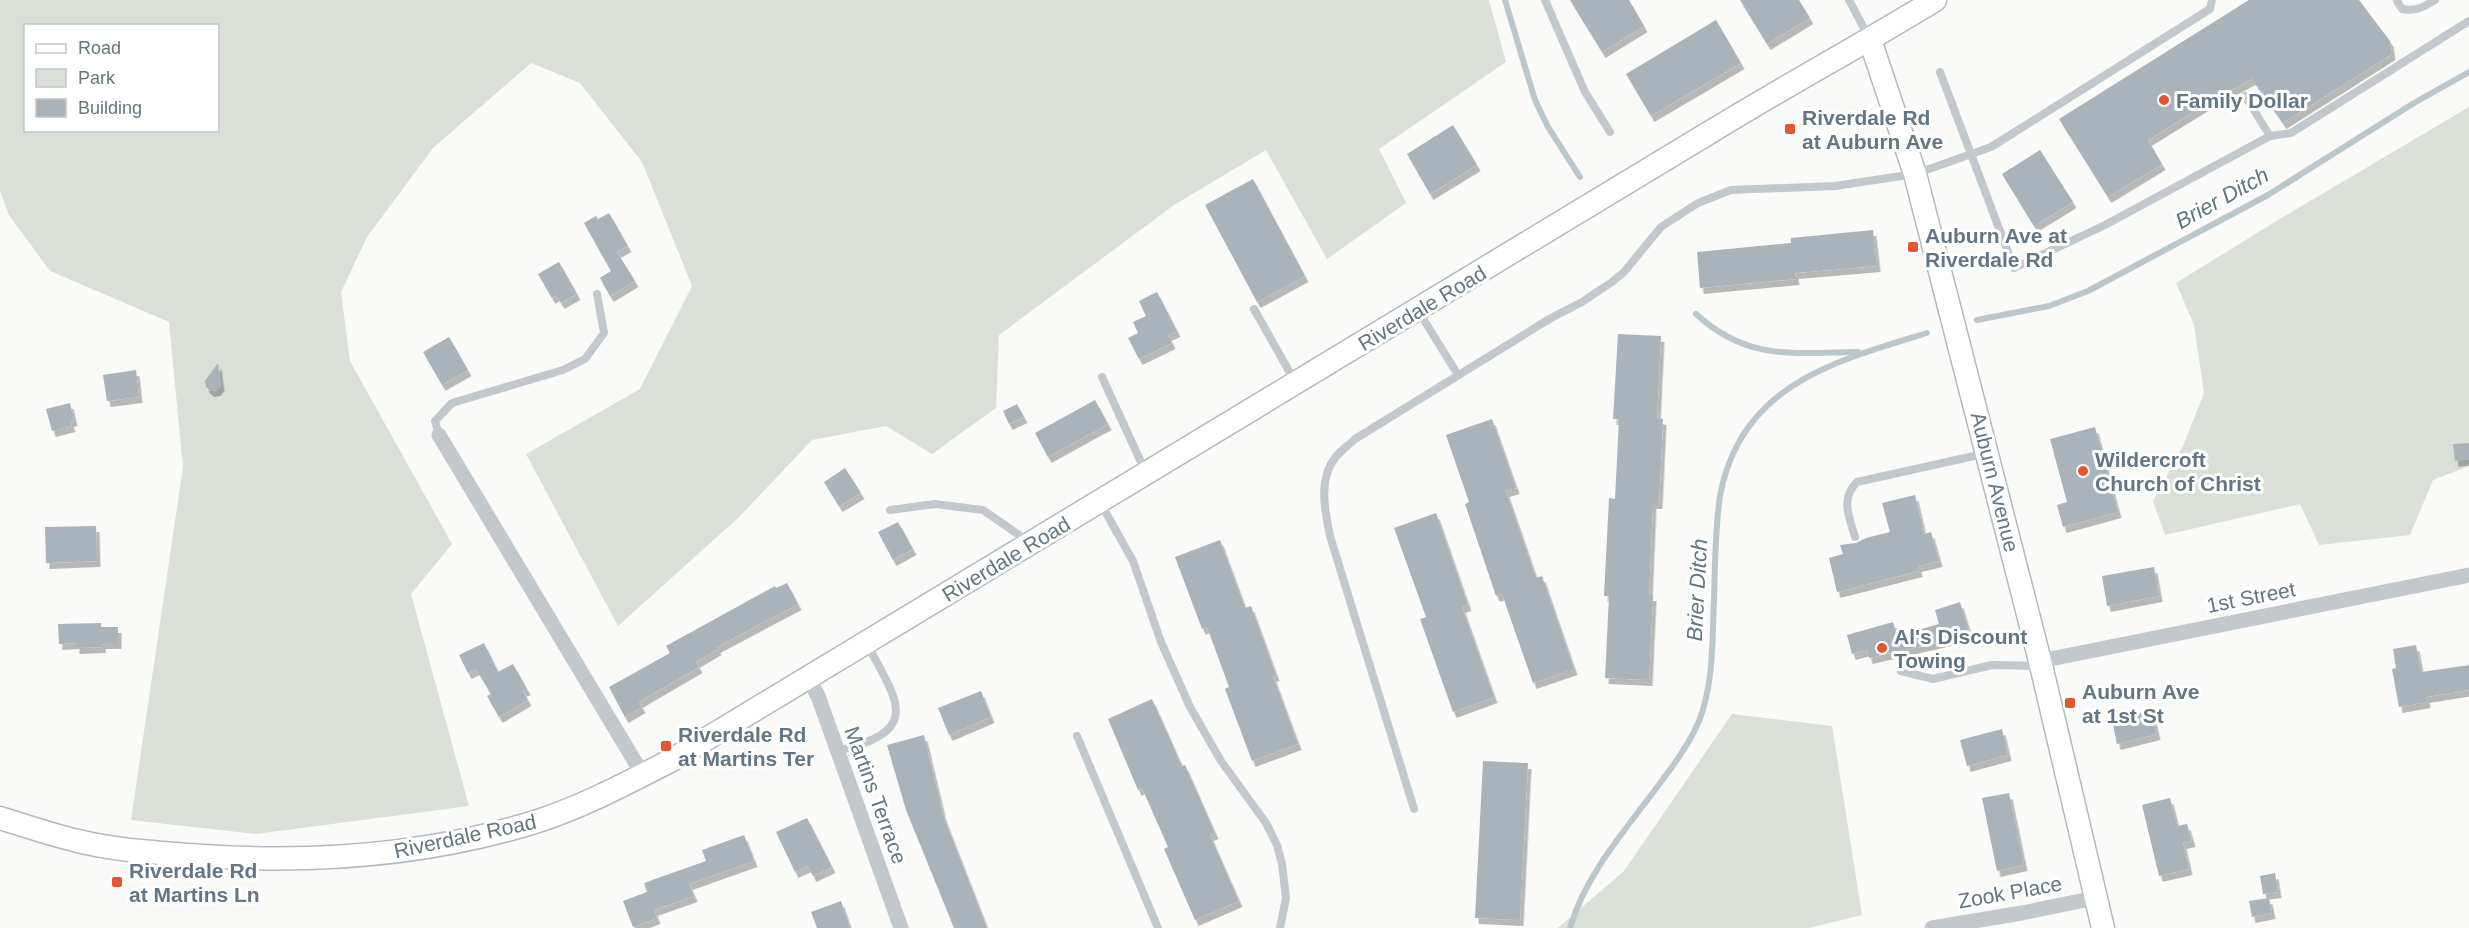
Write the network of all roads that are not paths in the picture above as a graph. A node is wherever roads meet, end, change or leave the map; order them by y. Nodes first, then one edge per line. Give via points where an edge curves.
1 (1545, 0) edge
2 (1849, 0) edge
3 (1935, 0) edge
4 (2212, 0) edge
5 (2435, 0) edge
6 (2397, 1) edge
7 (2469, 21) edge
8 (1870, 40) junction
9 (1940, 72) dead end
10 (2245, 96) dead end
11 (1610, 132) dead end
12 (2270, 136) junction
13 (1973, 153) junction
14 (1916, 174) junction
15 (597, 294) dead end
16 (1254, 309) dead end
17 (1418, 311) junction
18 (1458, 375) junction
19 (1101, 377) dead end
20 (1297, 384) junction
21 (439, 435) joint
22 (1987, 453) junction
23 (1147, 474) junction
24 (1100, 502) junction
25 (890, 510) dead end
26 (1855, 537) dead end
27 (1029, 546) junction
28 (2469, 575) edge
29 (866, 643) junction
30 (2041, 664) junction
31 (1901, 671) dead end
32 (808, 678) junction
33 (1077, 735) dead end
34 (837, 751) junction
35 (643, 775) junction
36 (1414, 809) dead end
37 (0, 818) edge
38 (2095, 898) junction
39 (901, 928) edge
40 (1158, 928) edge
41 (1280, 928) edge
42 (1932, 928) edge
43 (2103, 928) edge

1 - 11 lane via 1585,92
2 - 8 lane
3 - 8 main road, Riverdale Road
4 - 13 lane via 2210,9 1991,147
5 - 6 lane via 2420,9 2408,10 2402,9
7 - 12 lane via 2291,133
8 - 14 main road, Auburn Avenue
8 - 17 main road, Riverdale Road via 1723,124
9 - 13 lane
10 - 12 lane
12 - 13 lane via 2105,225 2014,268
13 - 14 lane
14 - 18 lane via 1835,186 1731,190 1715,195 1661,227 1612,282
14 - 22 main road, Auburn Avenue
15 - 21 lane via 604,333 585,359 563,370 452,403 435,421
16 - 20 lane
17 - 18 lane
17 - 20 main road, Riverdale Road
18 - 36 lane via 1355,439 1334,459 1324,496 1330,536
19 - 23 lane
20 - 23 main road, Riverdale Road
21 - 35 street
22 - 26 lane via 1857,482 1849,490 1846,503
22 - 30 main road, Auburn Avenue
23 - 24 main road, Riverdale Road
24 - 27 main road, Riverdale Road
24 - 41 lane via 1133,561 1161,642 1190,707 1277,844 1286,898
25 - 27 lane via 935,504 983,510
27 - 29 main road, Riverdale Road
28 - 30 street, 1st Street
29 - 32 main road, Riverdale Road
29 - 34 lane via 895,696 896,720 881,736
30 - 31 lane via 1992,665 1933,679
30 - 38 main road, Auburn Avenue
32 - 34 street, Martins Terrace
32 - 35 main road, Riverdale Road
33 - 40 lane
34 - 39 street, Martins Terrace
35 - 37 main road, Riverdale Road via 572,808 496,833 444,845 347,857 270,860 120,849 80,842
38 - 42 street, Zook Place
38 - 43 main road, Auburn Avenue

